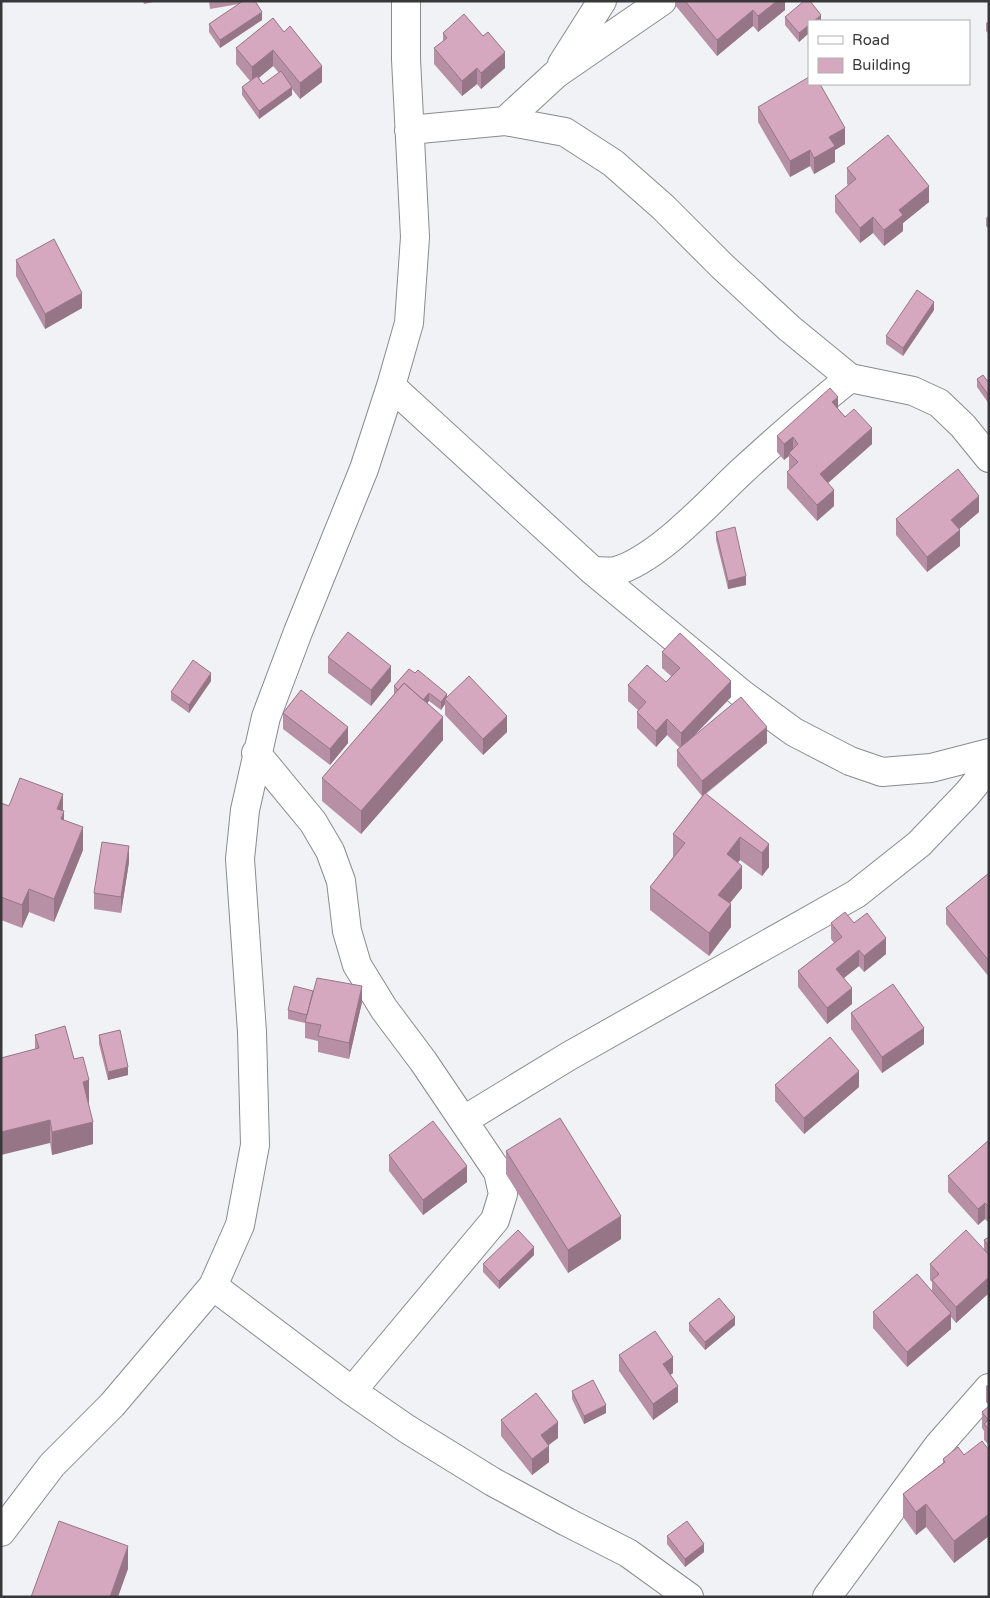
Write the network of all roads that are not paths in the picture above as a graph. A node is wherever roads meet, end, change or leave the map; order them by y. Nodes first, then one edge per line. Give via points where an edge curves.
1 (406, 1) edge
2 (602, 1) edge
3 (662, 1) edge
4 (556, 74) junction
5 (506, 121) junction
6 (409, 130) junction
7 (850, 378) junction
8 (391, 386) junction
9 (989, 458) edge
10 (594, 571) junction
11 (256, 753) junction
12 (989, 753) edge
13 (989, 766) edge
14 (464, 1120) junction
15 (213, 1286) junction
16 (989, 1388) edge
17 (352, 1391) junction
18 (1, 1532) edge
19 (689, 1597) edge
20 (827, 1597) edge

1 - 6 street
2 - 4 street
3 - 4 street
4 - 5 street
5 - 6 street
5 - 7 street via 565,132 613,163 664,207 789,328
6 - 8 street via 416,237 409,323
7 - 9 street via 913,391 939,404 963,426
7 - 10 street via 793,424 657,549 615,571
8 - 10 street
8 - 11 street via 364,469 266,717
10 - 12 street via 750,700 794,732 850,761 882,772 931,768
11 - 14 street via 313,822 330,851 341,881 347,931 357,966
11 - 15 street via 244,810 240,859 252,1032 255,1146 240,1225
13 - 14 street via 919,844 856,894 569,1056
14 - 17 street via 498,1172 503,1194 495,1220
15 - 17 street
15 - 18 street via 112,1405 52,1465
16 - 20 street via 938,1446
17 - 19 street via 493,1482 628,1553

